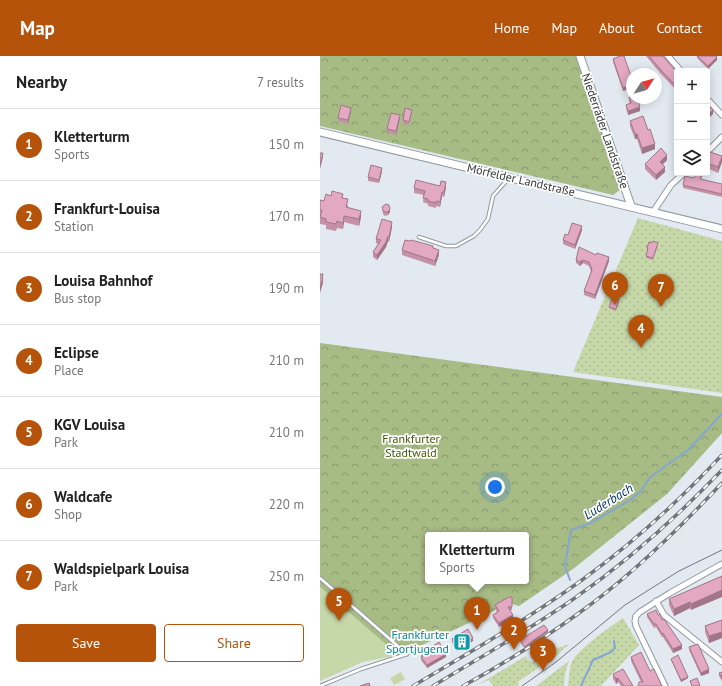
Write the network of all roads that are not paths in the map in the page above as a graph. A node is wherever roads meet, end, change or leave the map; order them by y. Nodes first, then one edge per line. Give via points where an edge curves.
1 (580, 56) edge
2 (668, 56) edge
3 (678, 68) edge
4 (710, 102) edge
5 (722, 114) edge
6 (320, 132) edge
7 (722, 136) edge
8 (710, 149) edge
9 (681, 176) edge
10 (510, 178) junction
11 (631, 206) junction
12 (653, 212) junction
13 (722, 229) edge
14 (419, 237) dead end
15 (722, 564) edge
16 (320, 578) edge
17 (656, 601) junction
18 (722, 662) edge
19 (320, 686) edge
20 (665, 686) edge

1 - 11 main road, Niederräder Landstraße
2 - 3 street
4 - 5 street
6 - 10 main road, Mörfelder Landstraße
7 - 8 street
9 - 12 street via 671,185
10 - 11 main road, Mörfelder Landstraße
10 - 14 lane via 494,196 488,219 474,236 456,246 446,246
11 - 12 main road, Mörfelder Landstraße
12 - 13 main road, Mörfelder Landstraße
15 - 17 street
16 - 19 lane via 407,654
17 - 18 street via 664,615
17 - 20 street via 640,612 635,621

